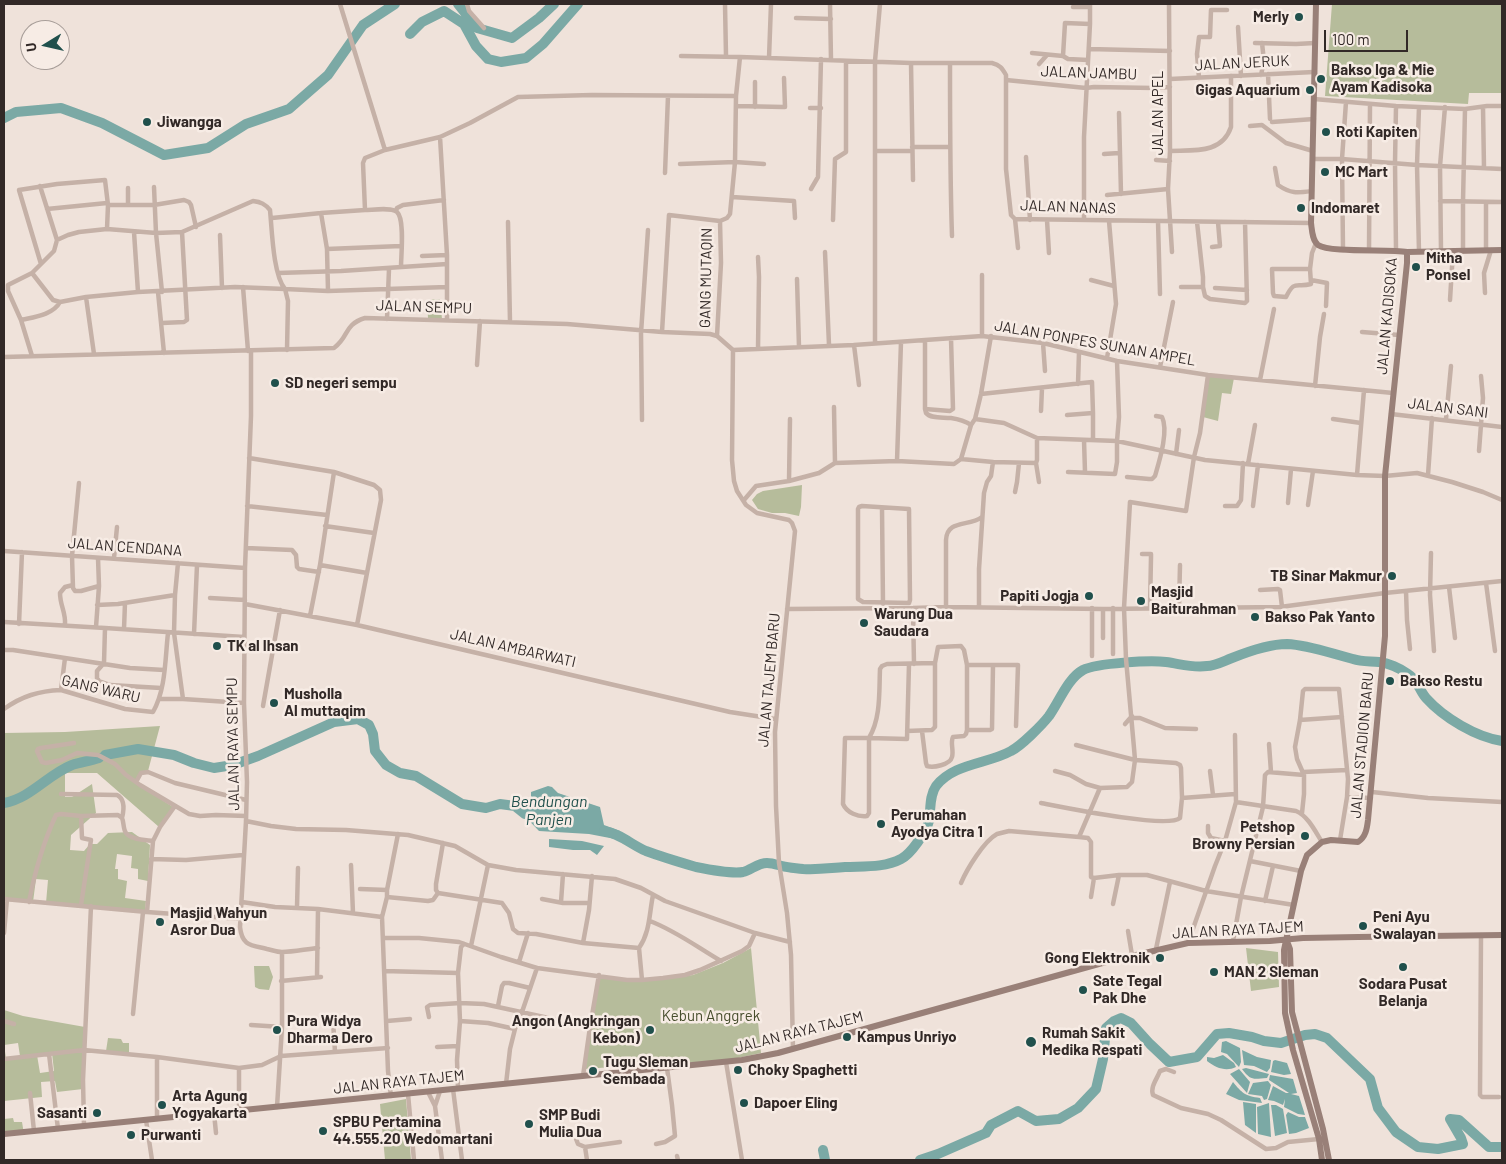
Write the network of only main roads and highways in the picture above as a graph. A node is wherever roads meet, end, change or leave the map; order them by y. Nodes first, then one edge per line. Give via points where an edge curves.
1 (1316, 4) edge
2 (1502, 250) edge
3 (1407, 252) junction
4 (1385, 593) joint
5 (1502, 935) edge
6 (1287, 940) junction
7 (1287, 996) junction
8 (4, 1134) edge
9 (1322, 1160) edge
10 (1328, 1160) edge

1 - 3 main road, JALAN KADISOKA via 1311,223 1314,238 1320,246 1343,250
2 - 3 main road
3 - 4 main road, JALAN KADISOKA via 1385,476
4 - 6 main road, JALAN STADION BARU via 1383,656 1366,830 1362,840 1322,842 1306,855
5 - 6 main road, JALAN RAYA TAJEM
6 - 7 main road via 1284,950
6 - 8 main road, JALAN RAYA TAJEM via 1188,942 793,1048 726,1062
7 - 9 main road via 1293,1050
7 - 10 main road via 1323,1129

